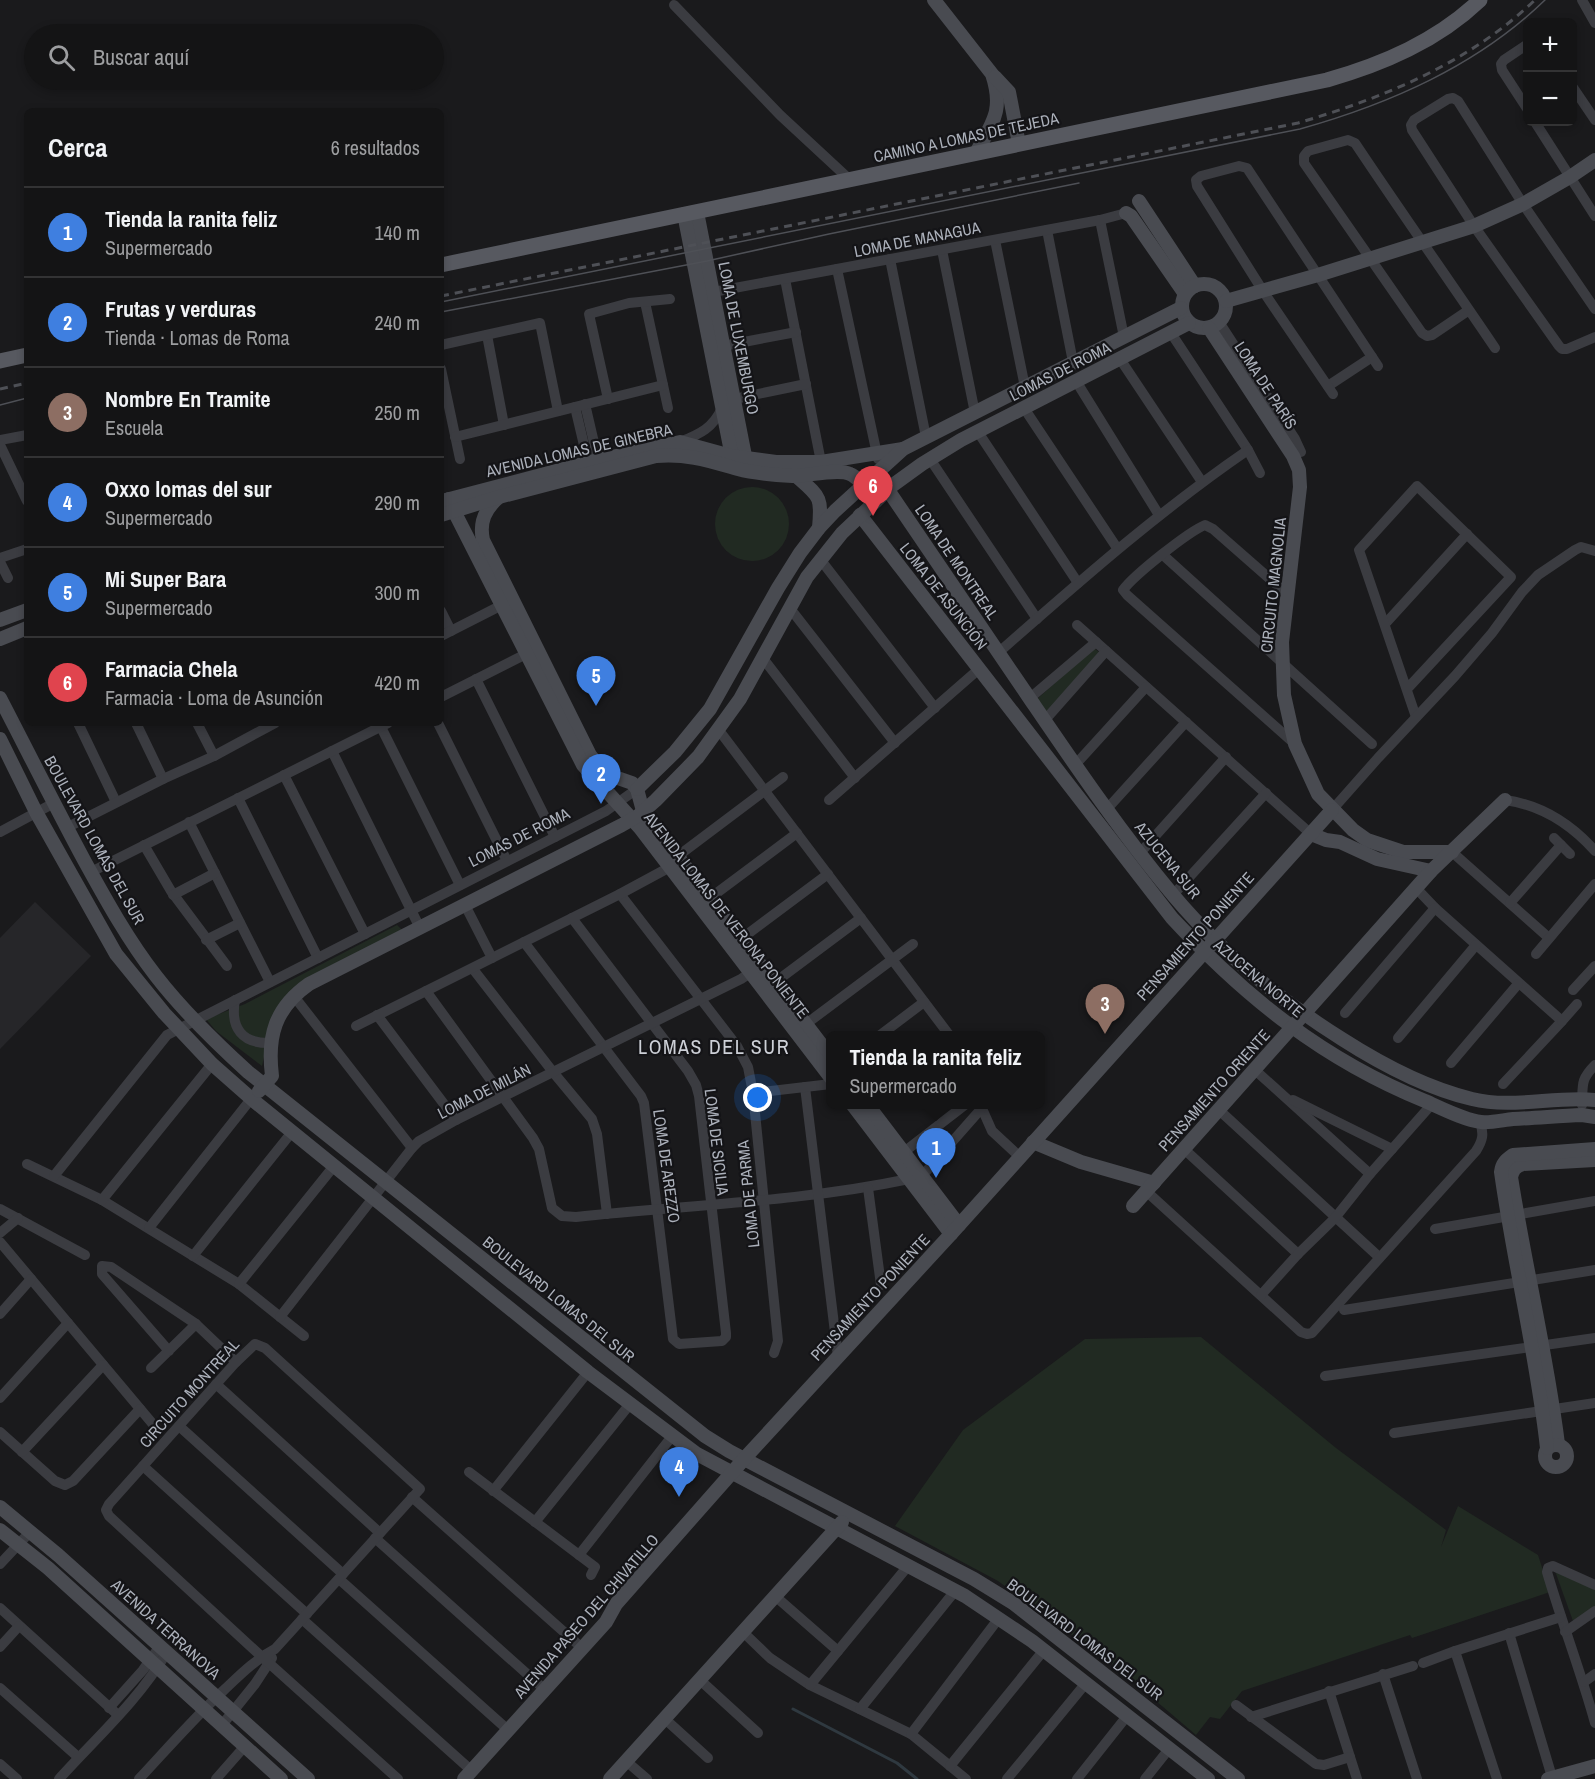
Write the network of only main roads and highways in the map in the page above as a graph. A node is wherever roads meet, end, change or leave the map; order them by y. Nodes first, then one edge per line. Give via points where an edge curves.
1 (1480, 0) edge
2 (444, 264) edge
3 (24, 356) edge
4 (0, 361) edge

1 - 2 main road, CAMINO A LOMAS DE TEJEDA via 1412,49 1384,62 1315,83
3 - 4 main road

